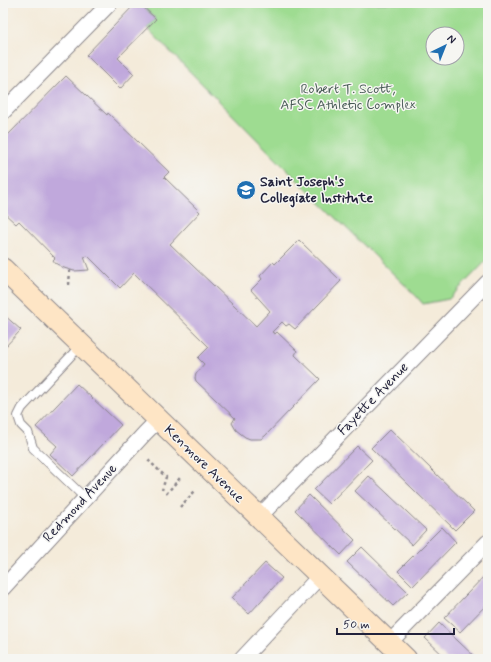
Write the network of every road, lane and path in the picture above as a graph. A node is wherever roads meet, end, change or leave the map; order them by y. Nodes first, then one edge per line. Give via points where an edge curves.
1 (110, 3) edge
2 (3, 112) edge
3 (3, 269) edge
4 (70, 270) dead end
5 (488, 282) edge
6 (69, 285) dead end
7 (81, 345) junction
8 (158, 420) junction
9 (148, 460) dead end
10 (180, 478) dead end
11 (162, 490) dead end
12 (195, 491) dead end
13 (166, 494) dead end
14 (85, 498) junction
15 (180, 507) dead end
16 (259, 517) junction
17 (488, 542) edge
18 (320, 576) junction
19 (3, 588) edge
20 (389, 643) junction
21 (242, 659) edge
22 (406, 659) edge

1 - 2 street
3 - 7 main road, Kenmore Avenue
4 - 6 path
5 - 16 street, Fayette Avenue
7 - 8 main road, Kenmore Avenue
7 - 14 lane via 22,408 18,416 20,425 28,432 33,448
8 - 14 street, Redmond Avenue
8 - 16 main road, Kenmore Avenue
9 - 11 path via 166,477
10 - 13 path
12 - 15 path
14 - 19 street, Redmond Avenue
16 - 18 main road, Kenmore Avenue
17 - 20 street
18 - 20 main road, Kenmore Avenue
18 - 21 street
20 - 22 main road, Kenmore Avenue

